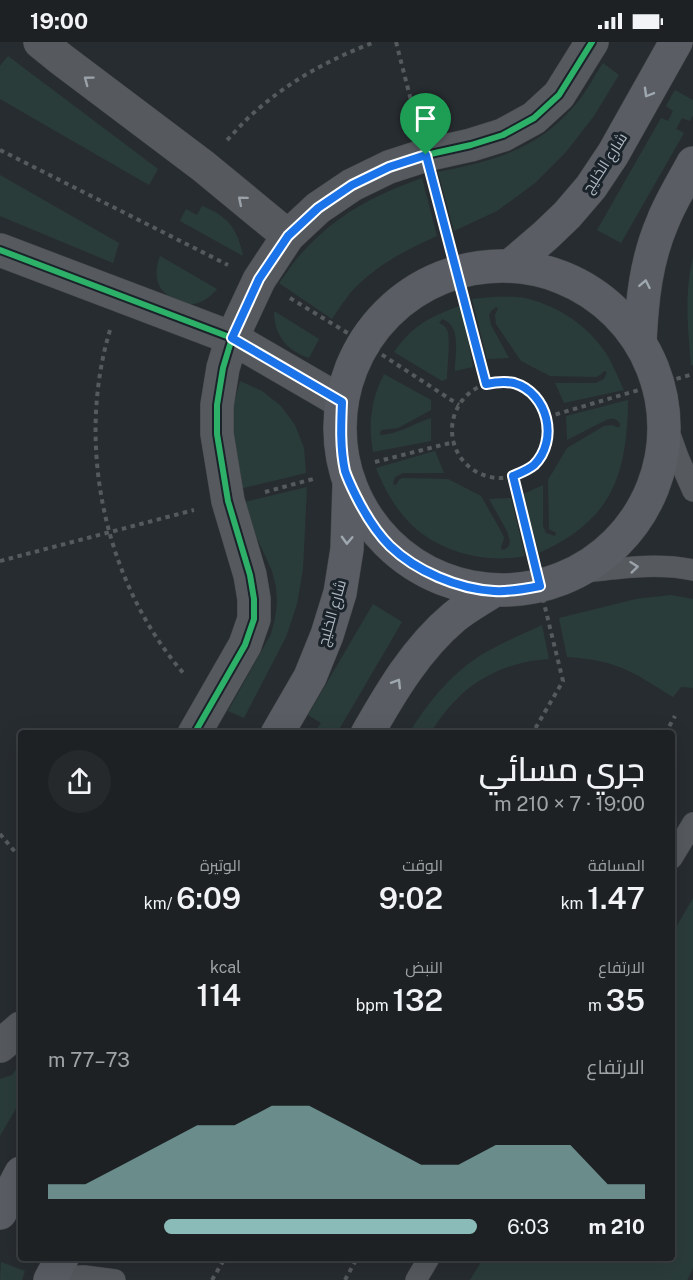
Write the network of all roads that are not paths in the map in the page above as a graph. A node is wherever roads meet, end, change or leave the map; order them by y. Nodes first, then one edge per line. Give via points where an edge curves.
1 (40, 42) edge
2 (592, 42) edge
3 (676, 42) edge
4 (693, 164) edge
5 (288, 236) junction
6 (0, 250) edge
7 (510, 266) junction
8 (232, 338) junction
9 (640, 342) junction
10 (342, 402) junction
11 (664, 418) junction
12 (349, 482) junction
13 (693, 490) edge
14 (693, 570) edge
15 (576, 573) junction
16 (494, 591) junction
17 (196, 730) edge
18 (279, 730) edge
19 (369, 730) edge
20 (693, 823) edge
21 (675, 853) edge
22 (18, 1031) edge
23 (0, 1046) edge
24 (18, 1181) edge
25 (6, 1212) edge
26 (427, 1261) edge
27 (55, 1272) edge
28 (115, 1280) edge
29 (416, 1280) edge

5 -> 1 street
2 - 5 street via 559,94 534,118 471,146 389,167 318,208
3 -> 7 main road, شارع الخليج via 591,187 567,215
9 -> 4 main road via 649,261 662,221
5 - 8 street via 259,279
6 - 8 street
7 - 9 main road via 549,272 584,288 616,311
7 - 10 main road via 456,271 424,285 390,310 364,343 350,371
8 - 10 street
8 - 17 street via 217,405 217,434 228,501 250,575 254,619 245,645
9 - 11 main road via 658,384
10 - 12 main road via 340,436
11 - 13 lane
11 - 15 main road via 661,456 651,492 637,517 607,552
12 - 16 main road via 366,516 390,546 420,569 456,584
12 -> 18 main road, شارع الخليج via 347,549 340,593 310,677
15 -> 14 lane via 650,566
15 - 16 main road via 540,586
19 -> 16 main road via 401,676 426,645 455,617
20 - 21 lane
22 - 23 street
24 - 25 main road
26 - 29 lane
27 - 28 lane

